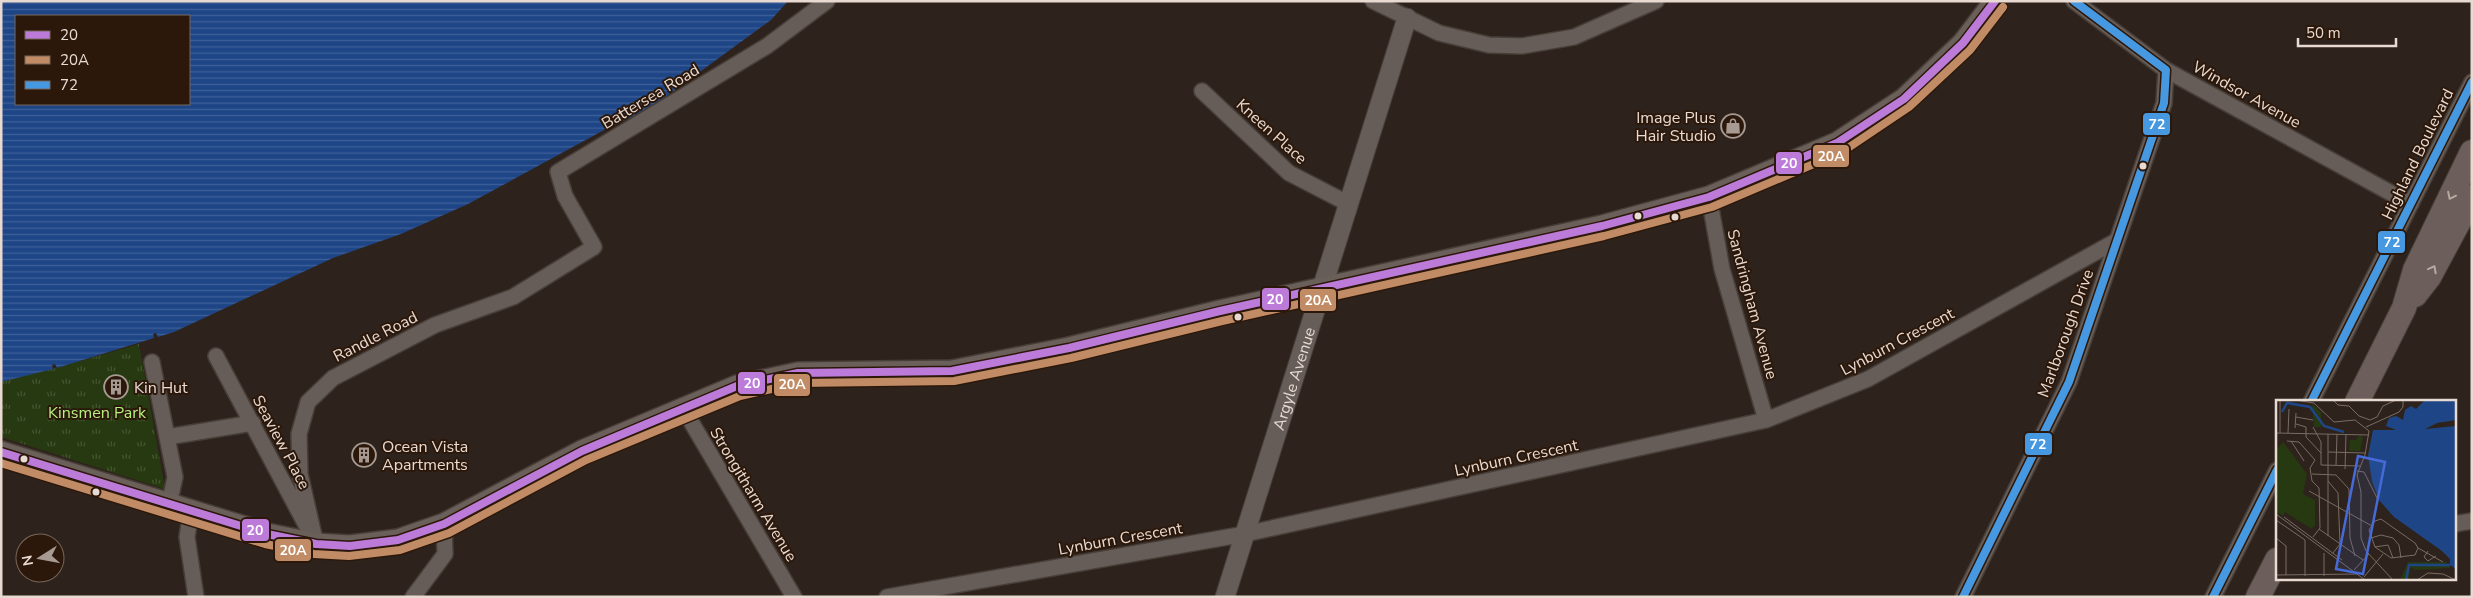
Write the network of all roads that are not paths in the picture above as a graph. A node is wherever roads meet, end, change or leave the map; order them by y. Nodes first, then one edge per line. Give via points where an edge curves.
1 (827, 1) edge
2 (1373, 1) edge
3 (1656, 1) edge
4 (1995, 1) edge
5 (2074, 1) edge
6 (1407, 18) junction
7 (2166, 70) junction
8 (2472, 82) edge
9 (1202, 91) dead end
10 (2472, 152) edge
11 (1709, 197) junction
12 (2472, 197) edge
13 (1349, 204) junction
14 (2411, 204) junction
15 (2116, 241) junction
16 (594, 248) joint
17 (1322, 288) junction
18 (2404, 308) junction
19 (216, 356) dead end
20 (152, 362) dead end
21 (2312, 400) edge
22 (2358, 400) edge
23 (683, 408) junction
24 (1766, 420) junction
25 (253, 423) junction
26 (167, 437) junction
27 (1, 452) edge
28 (2276, 472) edge
29 (169, 505) junction
30 (191, 511) junction
31 (2472, 521) edge
32 (444, 524) junction
33 (2456, 524) edge
34 (1245, 534) junction
35 (316, 544) junction
36 (2276, 562) edge
37 (196, 597) edge
38 (413, 597) edge
39 (794, 597) edge
40 (886, 597) edge
41 (1225, 597) edge
42 (1963, 597) edge
43 (2213, 597) edge
44 (2258, 597) edge

1 - 16 street, Battersea Road via 767,46 558,172 565,196
2 - 6 street
3 - 6 street via 1574,37 1522,46 1489,45 1439,33
4 - 11 main road via 1963,43 1904,99 1838,143
5 - 7 street, Windsor Avenue
6 - 13 street, Argyle Avenue
7 - 14 street, Windsor Avenue
7 - 15 street, Marlborough Drive via 2164,103
8 - 14 street, Highland Boulevard
9 - 13 street, Kneen Place via 1288,173
10 -> 18 main road via 2414,270
11 - 17 main road via 1602,226
11 - 24 street, Sandringham Avenue via 1722,269
18 -> 12 main road via 2429,277
13 - 17 street, Argyle Avenue
14 - 21 street, Highland Boulevard
15 - 24 street, Lynburn Crescent via 1868,379
15 - 42 street, Marlborough Drive via 2069,382
16 - 35 street, Randle Road via 513,297 435,325 333,378 308,402 299,434 300,474
17 - 23 main road via 1069,348 952,371 798,374 737,386
17 - 34 street, Argyle Avenue
18 - 22 main road
19 - 25 street, Seaview Place
20 - 26 street
23 - 32 main road via 582,451
23 - 39 street, Strongitharm Avenue
24 - 34 street, Lynburn Crescent
25 - 26 street
25 - 35 street, Seaview Place
26 - 29 street via 174,477
27 - 29 main road
28 - 43 street
29 - 30 main road
30 - 35 main road via 267,534
30 - 37 street via 187,537
31 - 33 street
32 - 35 main road via 398,540 350,546
32 - 38 street via 445,554
34 - 40 street, Lynburn Crescent
34 - 41 street, Argyle Avenue
36 - 44 main road

